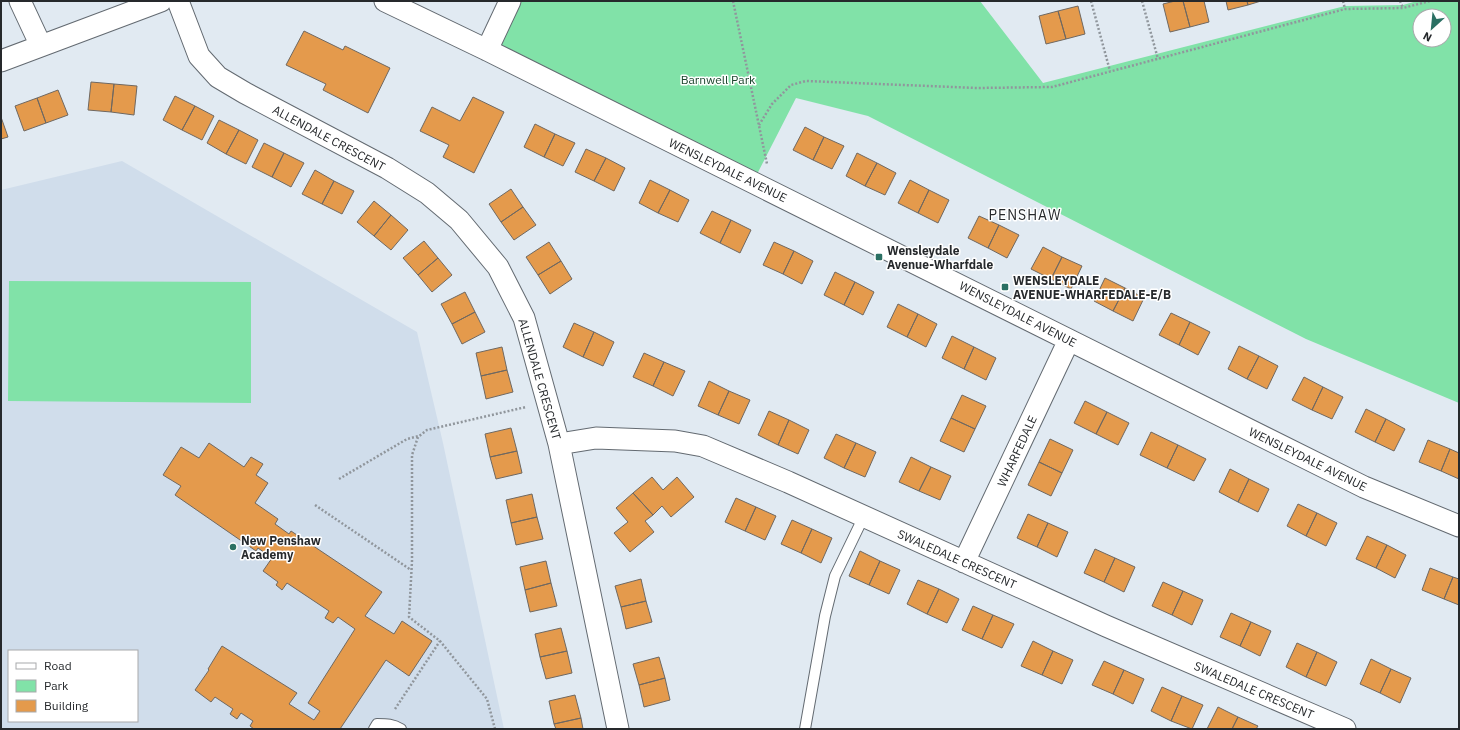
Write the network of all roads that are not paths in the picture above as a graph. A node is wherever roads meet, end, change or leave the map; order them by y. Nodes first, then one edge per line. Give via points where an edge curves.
1 (20, 1) edge
2 (161, 1) edge
3 (178, 1) edge
4 (385, 1) edge
5 (510, 1) edge
6 (42, 46) junction
7 (487, 50) junction
8 (1, 61) edge
9 (1069, 340) junction
10 (558, 444) junction
11 (864, 516) junction
12 (1459, 526) edge
13 (964, 562) junction
14 (374, 729) edge
15 (401, 729) edge
16 (618, 729) edge
17 (805, 729) edge
18 (1345, 729) edge

1 - 6 street
2 - 6 street
3 - 10 street, ALLENDALE CRESCENT via 200,56 218,77 387,168 427,194 459,220 498,268 524,318
4 - 7 street, WENSLEYDALE AVENUE
5 - 7 street
6 - 8 street
7 - 9 street, WENSLEYDALE AVENUE
9 - 12 street, WENSLEYDALE AVENUE via 1364,487
9 - 13 street, WHARFEDALE
10 - 11 street, SWALEDALE CRESCENT via 596,438 675,441 703,446
10 - 16 street, ALLENDALE CRESCENT
11 - 13 street, SWALEDALE CRESCENT
11 - 17 lane via 835,576
13 - 18 street, SWALEDALE CRESCENT
14 - 15 lane via 377,724 393,724

